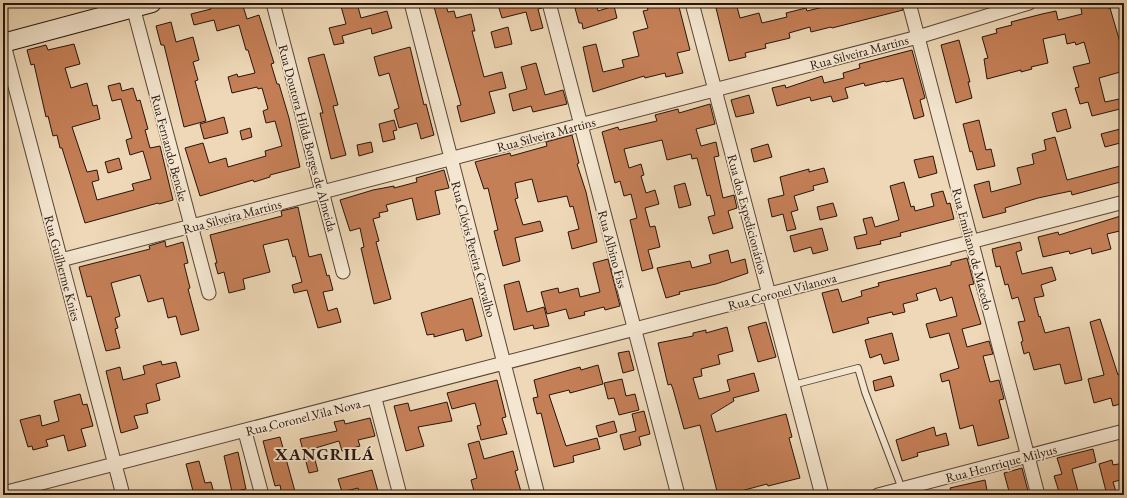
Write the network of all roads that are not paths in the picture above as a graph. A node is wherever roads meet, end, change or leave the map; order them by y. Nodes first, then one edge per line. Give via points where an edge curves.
1 (152, 3) edge
2 (273, 3) edge
3 (411, 3) edge
4 (549, 3) edge
5 (692, 3) edge
6 (909, 3) edge
7 (1028, 3) edge
8 (133, 5) edge
9 (918, 37) junction
10 (3, 43) edge
11 (715, 90) junction
12 (581, 125) junction
13 (451, 159) junction
14 (322, 193) junction
15 (1124, 202) edge
16 (191, 227) junction
17 (972, 242) junction
18 (61, 260) junction
19 (343, 272) dead end
20 (209, 293) dead end
21 (769, 294) junction
22 (634, 329) junction
23 (504, 365) junction
24 (441, 382) joint
25 (793, 385) junction
26 (375, 399) junction
27 (1124, 431) edge
28 (246, 432) junction
29 (1028, 456) junction
30 (115, 465) junction
31 (902, 489) junction
32 (3, 494) edge
33 (123, 495) edge
34 (262, 495) edge
35 (400, 495) edge
36 (538, 495) edge
37 (678, 495) edge
38 (822, 495) edge
39 (878, 495) edge
40 (1038, 495) edge

1 - 8 street
2 - 14 street, Rua Doutora Hilda Borges de Almeida
3 - 13 street, Rua Clóvis Pereira Carvalho
4 - 12 street, Rua Albino Fiss
5 - 11 street, Rua dos Expedicionários
6 - 9 street, Rua Emiliano de Macedo
7 - 9 street, Rua Silveira Martins
8 - 10 street
8 - 16 street, Rua Fernando Bencke
9 - 11 street, Rua Silveira Martins
9 - 17 street, Rua Emiliano de Macedo
10 - 18 street, Rua Guilherme Knies
11 - 12 street, Rua Silveira Martins
11 - 21 street, Rua dos Expedicionários
12 - 13 street, Rua Silveira Martins
12 - 22 street, Rua Albino Fiss
13 - 14 street, Rua Silveira Martins
13 - 23 street, Rua Clóvis Pereira Carvalho
14 - 16 street, Rua Silveira Martins
14 - 19 street, Rua Doutora Hilda Borges de Almeida
15 - 17 street, Rua Coronel Vilanova
16 - 18 street, Rua Silveira Martins
16 - 20 street, Rua Fernando Bencke
17 - 21 street, Rua Coronel Vilanova
17 - 29 street, Rua Emiliano de Macedo
18 - 30 street, Rua Guilherme Knies
21 - 22 street, Rua Coronel Vilanova
21 - 25 street, Rua dos Expedicionários
22 - 23 street, Rua Coronel Vilanova
22 - 37 street, Rua Albino Fiss
23 - 24 street, Rua Coronel Vilanova
23 - 36 street, Rua Clóvis Pereira Carvalho
24 - 26 street, Rua Coronel Vila Nova
25 - 31 lane via 858,368
25 - 38 street, Rua dos Expedicionários
26 - 28 street, Rua Coronel Vila Nova
26 - 35 street
27 - 29 street, Rua Henrrique Milyus
28 - 30 street, Rua Coronel Vila Nova
28 - 34 street
29 - 31 street, Rua Henrrique Milyus
29 - 40 street, Rua Emiliano de Macedo
30 - 32 street
30 - 33 street, Rua Guilherme Knies
31 - 39 street, Rua Henrrique Milyus

